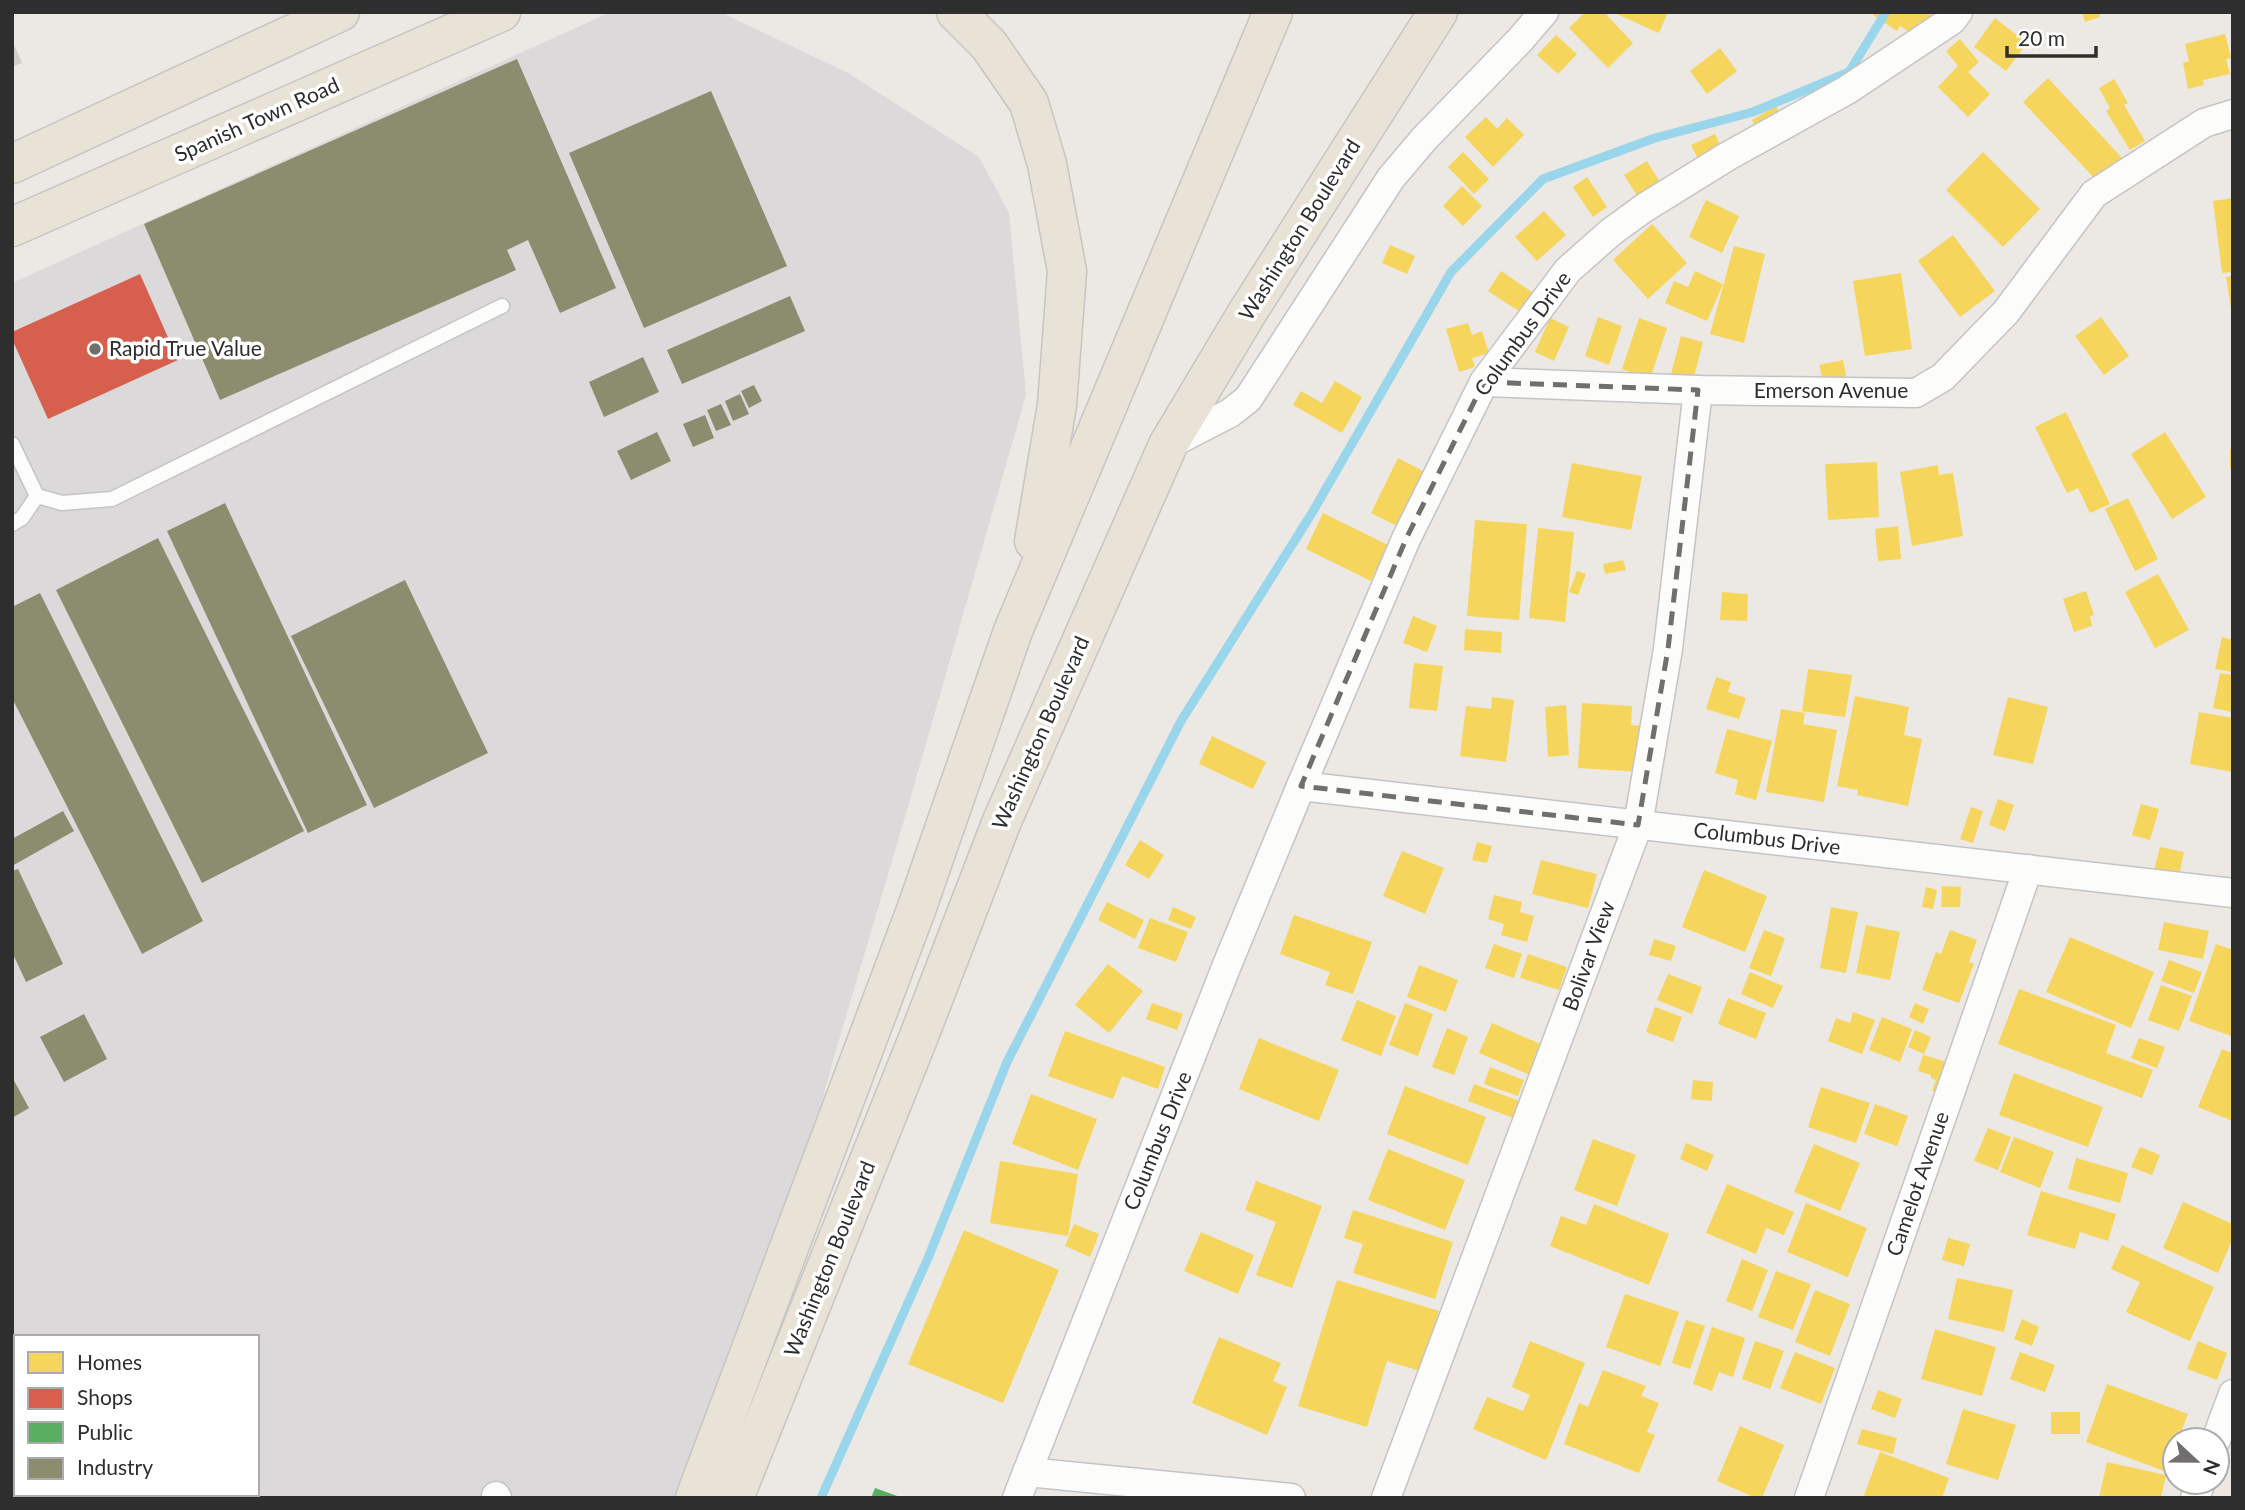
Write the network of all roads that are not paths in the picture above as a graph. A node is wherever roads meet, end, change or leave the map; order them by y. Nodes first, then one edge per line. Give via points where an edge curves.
1 (340, 12) edge
2 (501, 12) edge
3 (956, 12) edge
4 (1273, 12) edge
5 (1438, 12) edge
6 (1544, 12) edge
7 (1958, 12) edge
8 (2233, 114) edge
9 (12, 164) edge
10 (12, 227) edge
11 (502, 306) dead end
12 (1483, 382) junction
13 (1698, 390) junction
14 (12, 444) edge
15 (1168, 445) junction
16 (37, 496) junction
17 (12, 524) edge
18 (1013, 631) junction
19 (1301, 786) junction
20 (1638, 825) junction
21 (2028, 869) junction
22 (2233, 894) edge
23 (2233, 1394) edge
24 (2221, 1426) edge
25 (1022, 1485) edge
26 (695, 1498) edge
27 (734, 1498) edge
28 (1291, 1498) edge
29 (1386, 1498) edge
30 (1809, 1498) edge

1 - 9 highway
2 - 10 highway, Spanish Town Road
3 - 18 highway via 989,45 1029,103 1047,164 1067,271 1057,405 1029,569
4 - 18 highway, Washington Boulevard
5 - 15 highway, Washington Boulevard
6 - 15 street via 1391,178 1248,398 1230,413
7 - 12 street, Columbus Drive via 1847,90 1728,156 1611,232 1567,270
8 - 13 street, Emerson Avenue via 2204,123 2094,194 2006,312 1943,377 1916,393
11 - 16 lane via 112,499 61,503
12 - 13 street, Emerson Avenue
12 - 19 street, Columbus Drive via 1406,539
13 - 20 street, Bolivar View via 1668,649
14 - 16 lane
15 - 27 highway, Washington Boulevard via 1002,821
16 - 17 lane
18 - 26 highway, Washington Boulevard via 916,910
19 - 20 street, Columbus Drive
19 - 25 street, Columbus Drive
20 - 21 street, Columbus Drive
20 - 29 street, Bolivar View
21 - 22 street, Columbus Drive
21 - 30 street, Camelot Avenue
23 - 24 street
25 - 28 street

